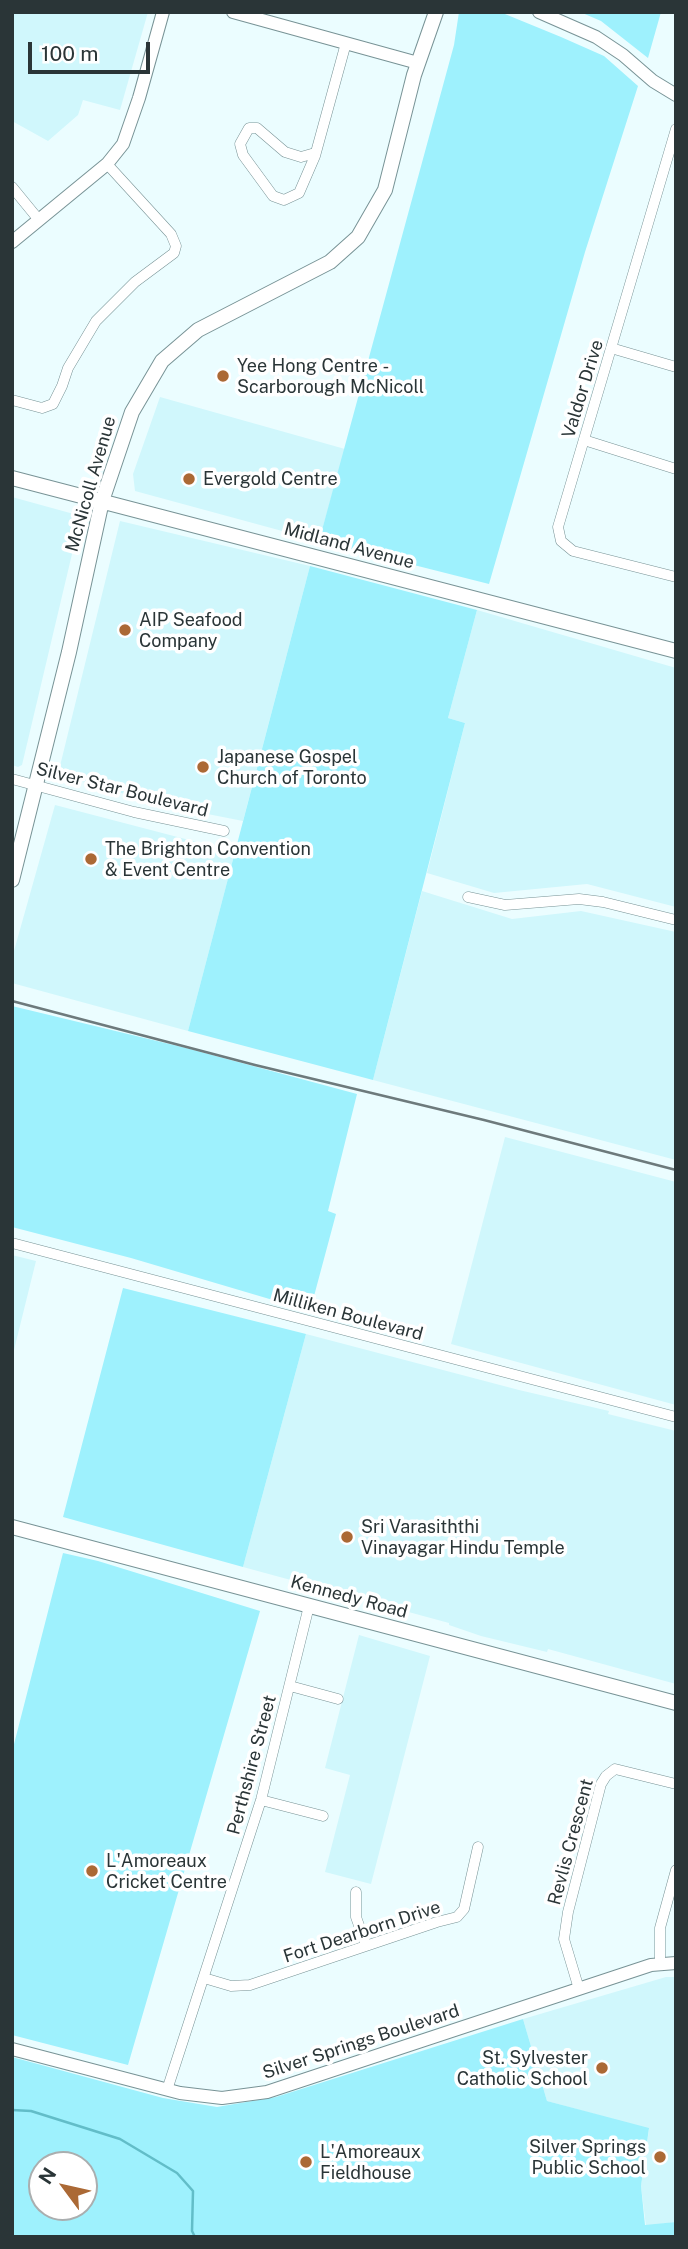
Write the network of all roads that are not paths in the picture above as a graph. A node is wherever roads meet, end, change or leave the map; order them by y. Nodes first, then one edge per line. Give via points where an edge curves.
1 (163, 12) edge
2 (233, 12) edge
3 (436, 12) edge
4 (539, 12) edge
5 (346, 43) junction
6 (418, 62) junction
7 (676, 95) edge
8 (676, 128) edge
9 (315, 153) junction
10 (107, 164) junction
11 (12, 187) edge
12 (39, 220) junction
13 (12, 242) edge
14 (611, 348) junction
15 (676, 367) edge
16 (12, 400) edge
17 (584, 440) junction
18 (676, 469) edge
19 (12, 478) edge
20 (102, 501) junction
21 (676, 577) edge
22 (676, 651) edge
23 (12, 779) edge
24 (36, 785) junction
25 (224, 831) dead end
26 (12, 880) edge
27 (468, 897) dead end
28 (676, 920) edge
29 (12, 1243) edge
30 (676, 1418) edge
31 (12, 1527) edge
32 (309, 1606) junction
33 (290, 1686) junction
34 (338, 1699) dead end
35 (676, 1703) edge
36 (676, 1784) edge
37 (261, 1800) junction
38 (323, 1816) dead end
39 (478, 1847) dead end
40 (676, 1870) edge
41 (356, 1892) dead end
42 (366, 1945) junction
43 (676, 1963) edge
44 (660, 1964) junction
45 (204, 1978) junction
46 (579, 1989) junction
47 (12, 2049) edge
48 (167, 2090) junction

1 - 10 street via 127,138
2 - 5 street
3 - 6 main road, McNicoll Avenue
4 - 7 street via 596,37
5 - 6 street
5 - 9 street
6 - 20 main road, McNicoll Avenue via 388,182 358,237 330,262 198,330 162,361 132,412
8 - 14 street, Valdor Drive
9 - 9 street via 301,157 285,152 257,128 249,128 240,144 273,196 284,200 299,193
10 - 12 street
10 - 16 street via 172,234 174,253 135,282 96,321 53,404 42,408
11 - 12 street
12 - 13 street
14 - 15 street
14 - 17 street, Valdor Drive
17 - 18 street
17 - 21 street, Valdor Drive via 558,527 561,541 578,553
19 - 20 main road, Midland Avenue
20 - 22 main road, Midland Avenue
20 - 24 main road, McNicoll Avenue
23 - 24 street, Silver Star Boulevard
24 - 25 street, Silver Star Boulevard
24 - 26 main road, McNicoll Avenue
27 - 28 street via 505,905 579,899
29 - 30 street, Milliken Boulevard
31 - 32 main road, Kennedy Road
32 - 33 street, Perthshire Street
32 - 35 main road, Kennedy Road
33 - 34 street
33 - 37 street, Perthshire Street
36 - 46 street, Revlis Crescent via 615,1769 601,1784 564,1939
37 - 38 street
37 - 45 street, Perthshire Street
39 - 42 street, Fort Dearborn Drive via 461,1914
40 - 44 street via 660,1928
41 - 42 street via 355,1909
42 - 45 street, Fort Dearborn Drive via 250,1985 232,1986
43 - 44 street, Silver Springs Boulevard
44 - 46 street, Silver Springs Boulevard
45 - 48 street, Perthshire Street
46 - 48 street, Silver Springs Boulevard via 267,2092 222,2098
47 - 48 street, Silver Springs Boulevard

